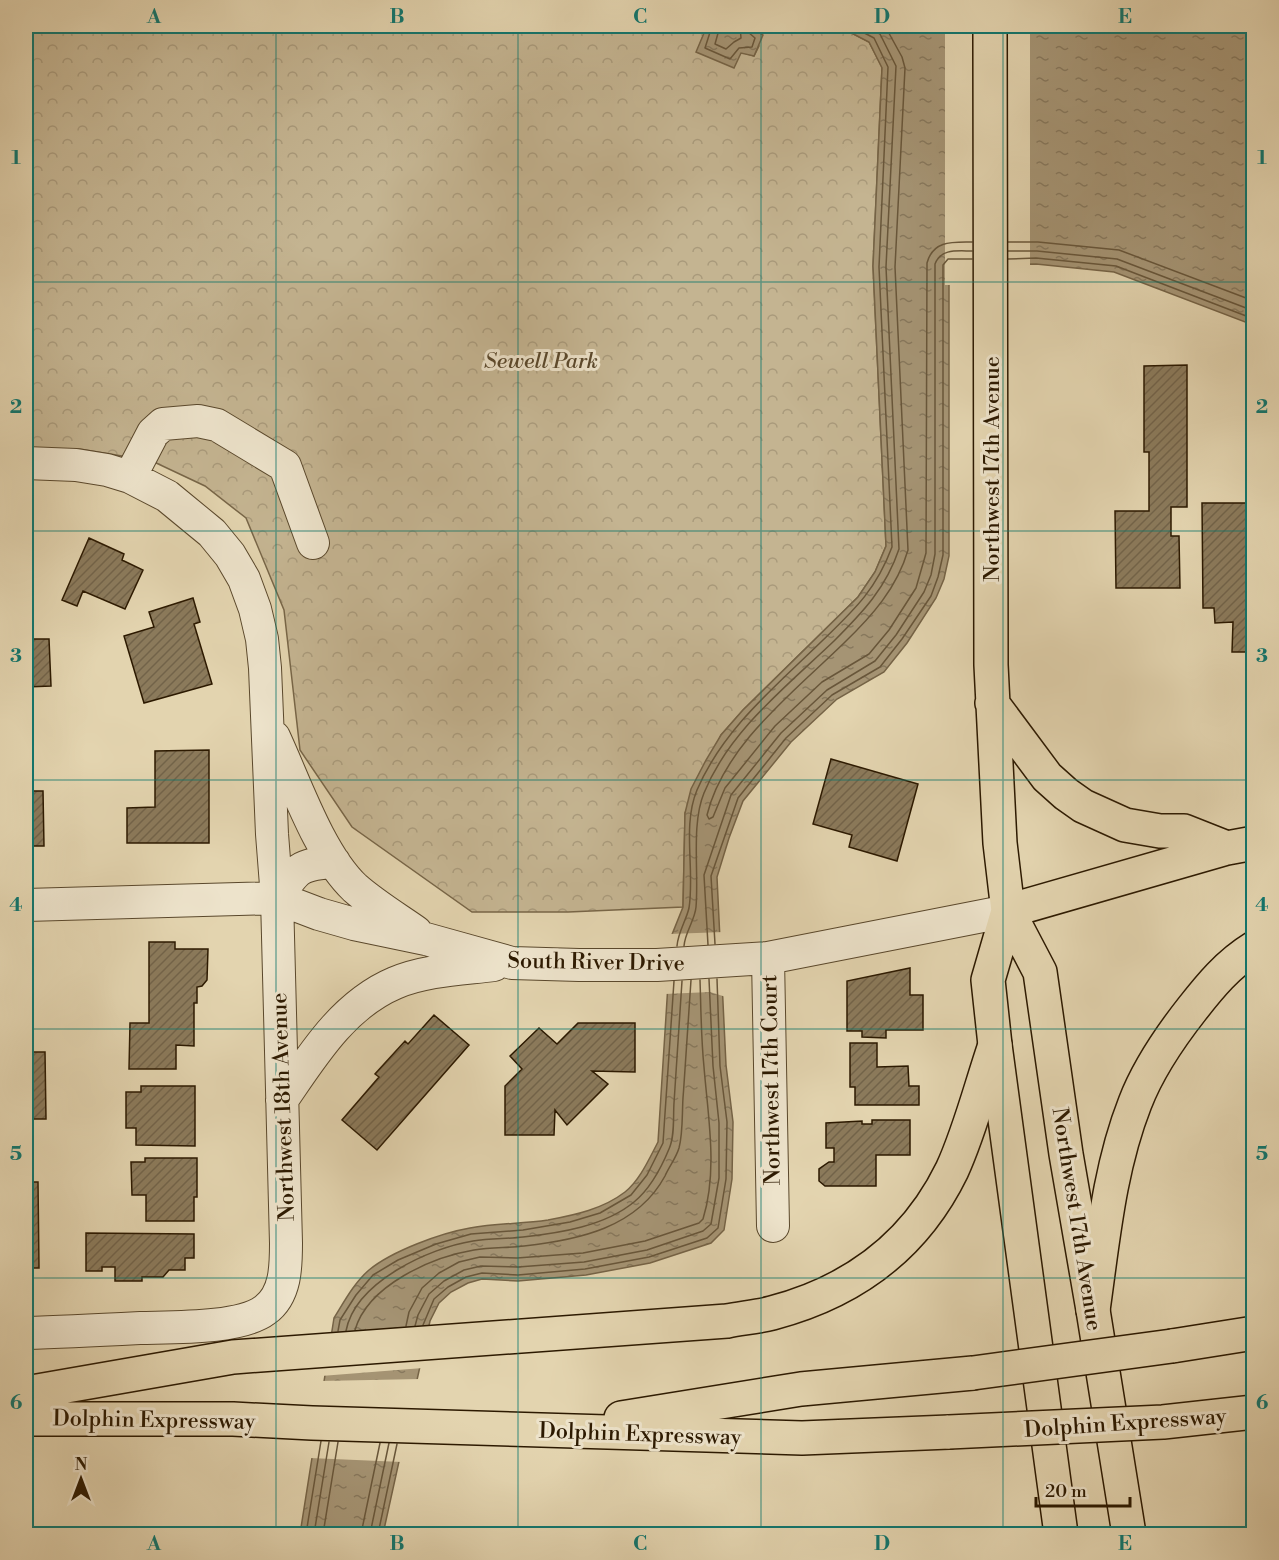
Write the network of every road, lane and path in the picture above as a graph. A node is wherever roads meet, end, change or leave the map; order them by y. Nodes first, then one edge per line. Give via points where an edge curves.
1 (990, 26) edge
2 (26, 463) edge
3 (130, 477) junction
4 (313, 543) dead end
5 (992, 703) junction
6 (267, 720) junction
7 (1240, 845) edge
8 (334, 862) junction
9 (277, 898) junction
10 (26, 904) edge
11 (1008, 911) junction
12 (426, 939) junction
13 (1254, 948) edge
14 (768, 958) junction
15 (512, 963) junction
16 (995, 1045) junction
17 (282, 1100) junction
18 (773, 1226) dead end
19 (1093, 1310) junction
20 (26, 1333) edge
21 (1254, 1334) edge
22 (26, 1393) edge
23 (1254, 1412) edge
24 (26, 1419) edge
25 (540, 1430) junction
26 (1061, 1534) edge
27 (1129, 1534) edge

1 - 5 main road, Northwest 17th Avenue
2 - 3 street, Northwest 18th Avenue via 76,465
3 - 4 street via 153,433 163,424 217,425 285,466
3 - 6 street, Northwest 18th Avenue via 167,496 212,533 230,555 255,609 262,639
5 - 7 main road via 1047,777 1083,806 1125,825 1184,831
5 - 11 main road, Northwest 17th Avenue
6 - 8 street
6 - 9 street, Northwest 18th Avenue
7 - 11 main road
8 - 9 street via 301,867
8 - 12 street via 356,888
9 - 10 street
9 - 12 street, South River Drive via 345,921
9 - 17 street, Northwest 18th Avenue
11 - 14 street, Northwest 17th Court
11 - 16 main road, Northwest 17th Avenue via 988,980
11 - 19 main road, Northwest 17th Avenue via 1040,972 1065,1154
12 - 15 street, South River Drive
13 - 19 main road via 1216,978 1190,1011 1156,1060 1136,1101 1121,1143 1107,1210
14 - 15 street, South River Drive via 657,965
14 - 18 street, Northwest 17th Court
15 - 17 street via 415,976 372,996 325,1040
16 - 22 main road via 952,1169 924,1217 878,1264 813,1300 727,1321 233,1357
16 - 26 main road, Northwest 17th Avenue
17 - 20 street, Northwest 18th Avenue via 285,1272 279,1292 265,1310 246,1318 200,1325
19 - 27 main road, Northwest 17th Avenue
21 - 25 main road, bridge via 973,1373 801,1389
23 - 25 main road, Dolphin Expressway, bridge via 1163,1422 802,1438
24 - 25 main road, Dolphin Expressway via 233,1419

